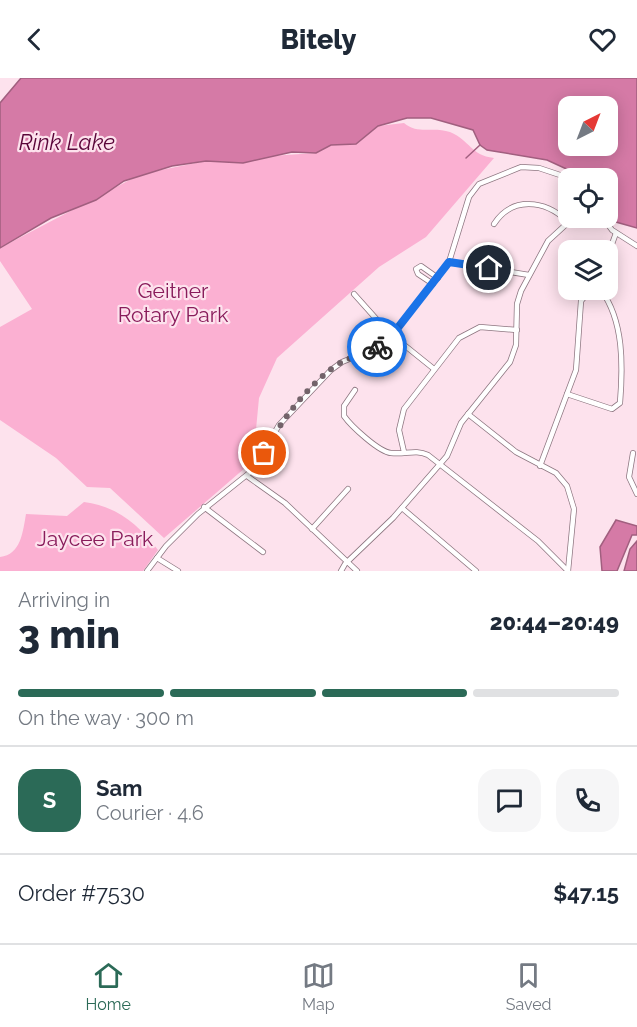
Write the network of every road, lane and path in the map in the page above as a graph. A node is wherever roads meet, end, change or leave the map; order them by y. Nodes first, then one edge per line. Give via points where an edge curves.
1 (558, 175) edge
2 (558, 213) edge
3 (494, 224) dead end
4 (561, 228) edge
5 (612, 228) edge
6 (619, 235) junction
7 (616, 240) edge
8 (637, 246) edge
9 (449, 262) junction
10 (529, 275) junction
11 (438, 278) junction
12 (433, 285) junction
13 (354, 294) dead end
14 (582, 300) edge
15 (606, 300) edge
16 (517, 330) junction
17 (393, 334) junction
18 (434, 369) junction
19 (355, 390) dead end
20 (567, 394) junction
21 (468, 414) junction
22 (404, 452) junction
23 (633, 453) dead end
24 (441, 464) junction
25 (540, 466) junction
26 (247, 476) junction
27 (348, 489) dead end
28 (637, 494) edge
29 (204, 507) junction
30 (402, 508) junction
31 (312, 529) junction
32 (263, 552) dead end
33 (157, 558) junction
34 (347, 562) junction
35 (147, 571) edge
36 (178, 571) edge
37 (342, 571) edge
38 (357, 571) edge
39 (476, 571) edge
40 (568, 571) edge

1 - 9 street via 521,167 479,184 469,197
2 - 3 street via 528,203 508,210
4 - 10 street via 548,241
5 - 6 street
6 - 7 street
6 - 8 street
9 - 10 street
9 - 11 street
10 - 16 street via 518,300
11 - 12 street
11 - 12 street via 421,266 416,269
12 - 17 street
13 - 17 street
14 - 20 street via 578,360
15 - 20 street via 622,358 620,403 612,409
16 - 18 street via 484,327 469,331
16 - 21 street via 510,362
17 - 18 street
17 - 26 street via 374,349 331,370 279,425 260,461
18 - 22 street via 402,413 399,430
19 - 22 street via 344,405 346,419 380,449
20 - 25 street
21 - 24 street
21 - 25 street
22 - 24 street via 423,453
23 - 28 street via 630,481
24 - 30 street
24 - 40 street via 538,541
25 - 40 street via 561,477 570,491 574,509
26 - 29 street
26 - 31 street via 285,503
27 - 31 street
29 - 32 street
29 - 33 street
30 - 34 street
30 - 39 street
31 - 34 street
33 - 35 street
33 - 36 street
34 - 37 street
34 - 38 street

